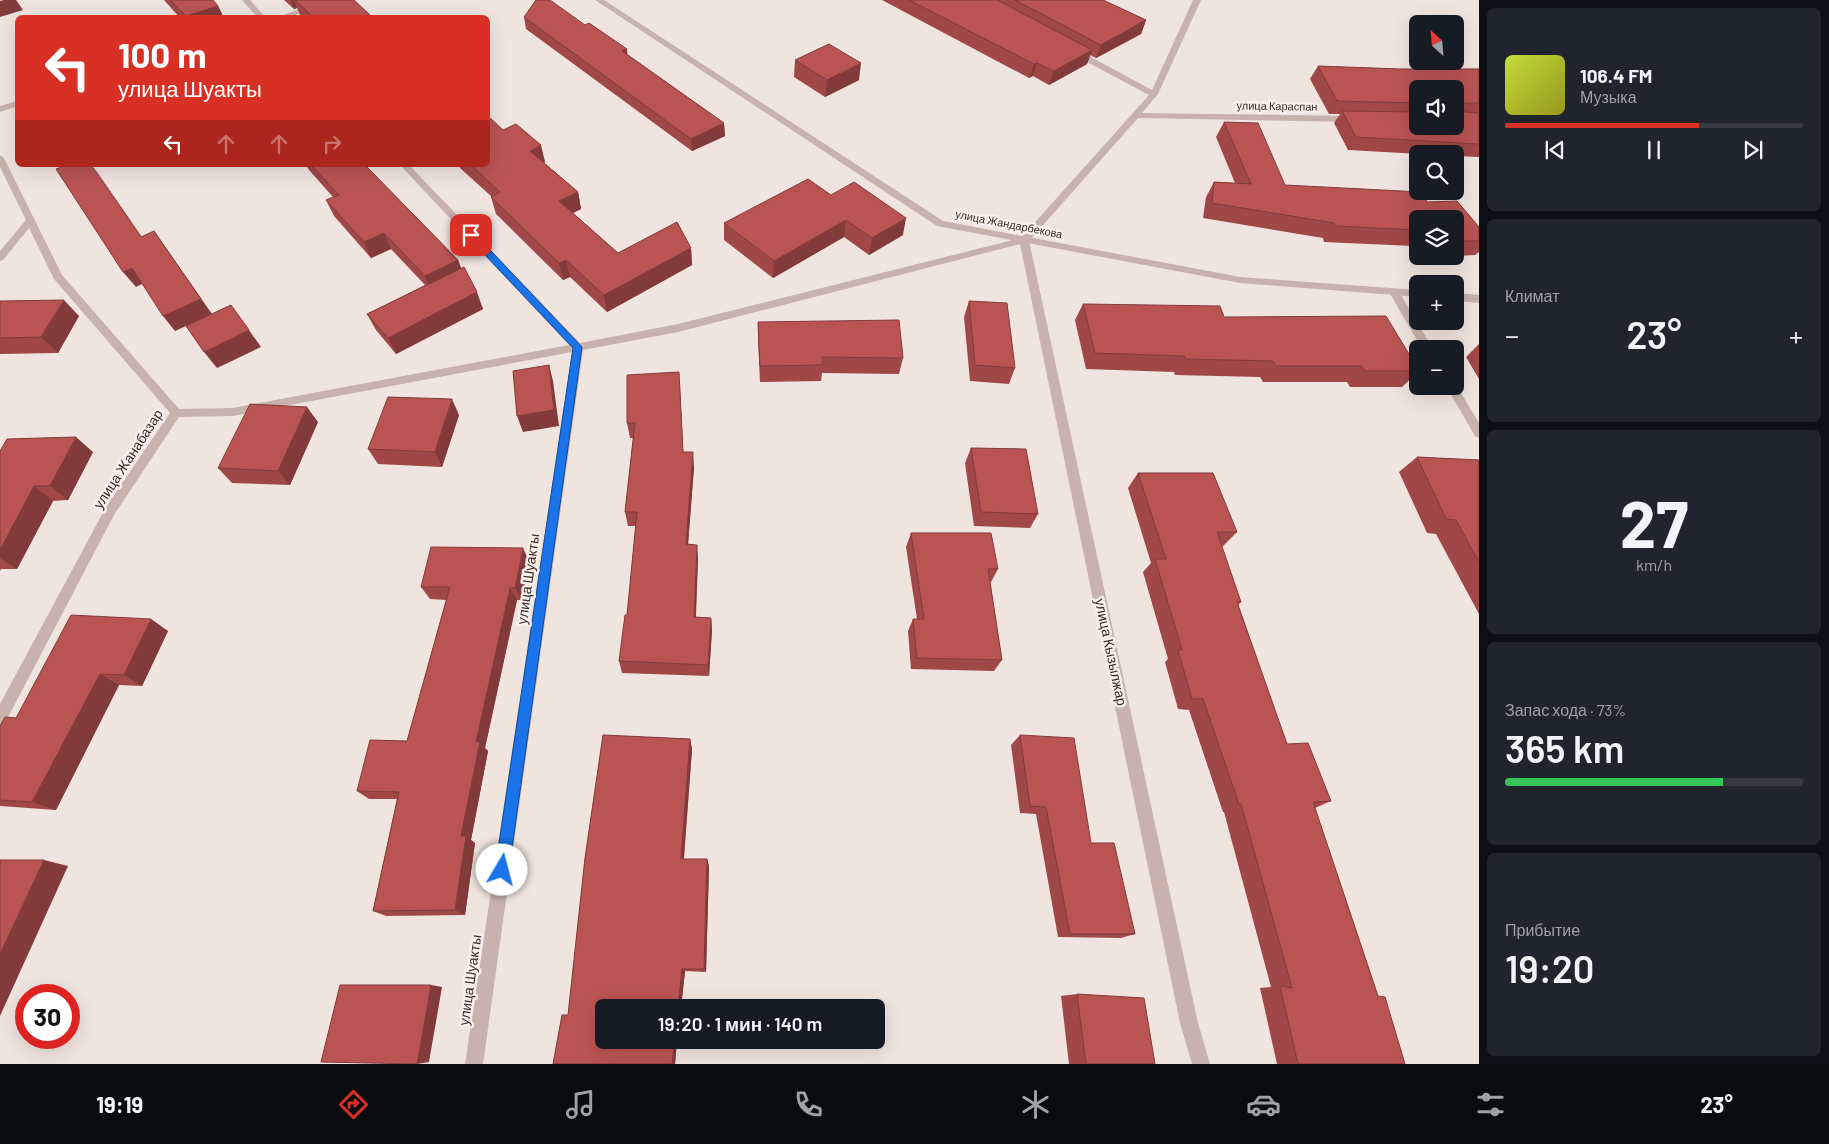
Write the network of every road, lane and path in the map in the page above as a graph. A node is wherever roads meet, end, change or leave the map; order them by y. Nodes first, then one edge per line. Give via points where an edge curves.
1 (246, 0) edge
2 (332, 0) edge
3 (599, 0) edge
4 (1197, 0) edge
5 (260, 15) edge
6 (287, 15) edge
7 (1069, 49) edge
8 (1154, 94) junction
9 (15, 104) edge
10 (0, 109) edge
11 (1136, 115) junction
12 (1359, 119) edge
13 (0, 158) edge
14 (406, 167) edge
15 (30, 220) junction
16 (1024, 240) junction
17 (0, 258) edge
18 (1394, 292) junction
19 (1409, 293) edge
20 (1464, 298) edge
21 (1479, 299) edge
22 (1423, 340) edge
23 (578, 347) junction
24 (1456, 395) edge
25 (176, 413) junction
26 (1479, 433) edge
27 (0, 718) edge
28 (474, 1064) edge
29 (1201, 1064) edge

1 - 5 street
2 - 6 street
3 - 16 street, улица Жандарбекова via 940,224
4 - 8 street
7 - 8 street
8 - 11 street
9 - 10 street
11 - 12 street, улица Караспан
11 - 16 street
13 - 15 street, улица Жанабазар
14 - 23 street
15 - 17 street
15 - 25 street, улица Жанабазар via 58,277
16 - 18 street, улица Жандарбекова via 1240,280
16 - 23 street via 678,328
16 - 29 street, улица Кызылжар via 1189,1023
18 - 19 street, улица Жандарбекова
18 - 22 street
20 - 21 street
23 - 25 street via 232,412
23 - 28 street, улица Шуакты
24 - 26 street
25 - 27 street, улица Жанабазар via 110,511

